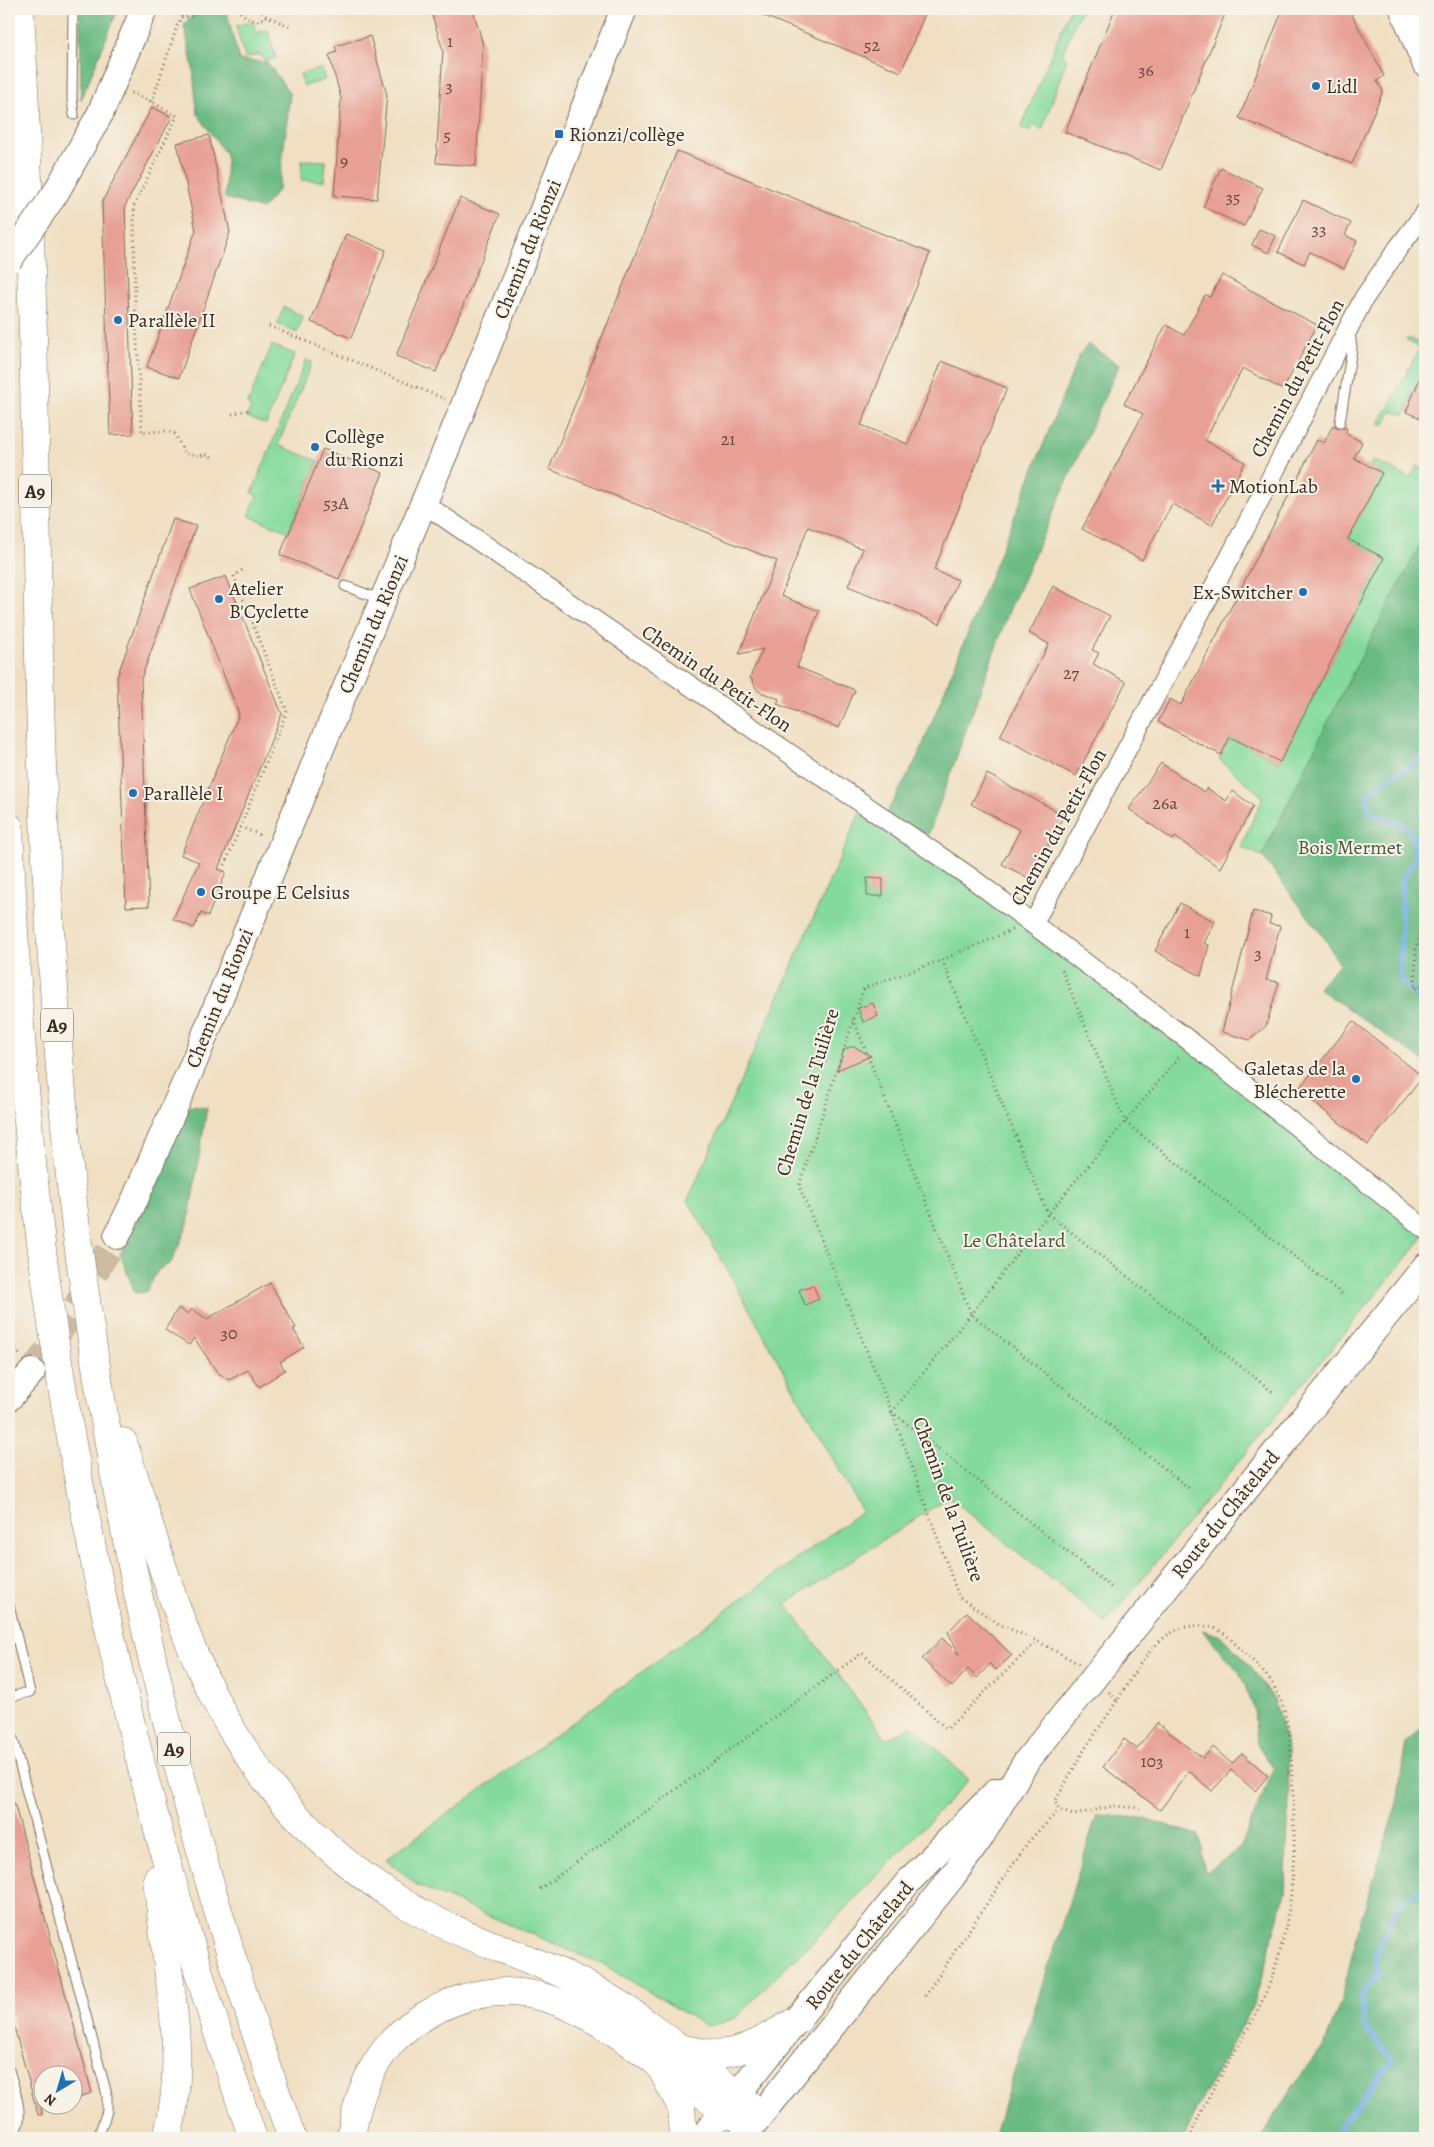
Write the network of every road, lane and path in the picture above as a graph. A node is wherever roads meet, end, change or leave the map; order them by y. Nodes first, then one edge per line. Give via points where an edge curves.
1 (20, 9) edge
2 (73, 9) edge
3 (144, 9) edge
4 (185, 9) edge
5 (199, 9) edge
6 (236, 9) edge
7 (258, 9) edge
8 (624, 9) edge
9 (1403, 9) edge
10 (266, 16) junction
11 (181, 17) junction
12 (289, 26) dead end
13 (1425, 63) edge
14 (132, 94) dead end
15 (152, 102) junction
16 (87, 115) junction
17 (1425, 213) edge
18 (9, 260) edge
19 (268, 326) dead end
20 (1349, 328) junction
21 (450, 401) dead end
22 (249, 406) dead end
23 (232, 414) dead end
24 (1340, 422) dead end
25 (214, 458) dead end
26 (423, 503) junction
27 (246, 568) dead end
28 (345, 586) dead end
29 (382, 600) junction
30 (9, 827) edge
31 (240, 827) junction
32 (266, 837) dead end
33 (225, 865) dead end
34 (1425, 910) edge
35 (1033, 924) junction
36 (1013, 930) dead end
37 (942, 960) junction
38 (1061, 969) dead end
39 (1425, 984) edge
40 (1415, 987) junction
41 (1425, 996) edge
42 (852, 1018) junction
43 (1191, 1042) junction
44 (1125, 1122) junction
45 (1048, 1214) junction
46 (1425, 1228) edge
47 (116, 1236) tunnel mouth
48 (1425, 1267) edge
49 (1342, 1294) dead end
50 (971, 1314) junction
51 (9, 1342) edge
52 (93, 1350) junction
53 (28, 1366) joint
54 (1273, 1392) dead end
55 (9, 1398) edge
56 (892, 1412) junction
57 (1190, 1489) dead end
58 (1111, 1587) dead end
59 (9, 1605) edge
60 (1036, 1641) junction
61 (1094, 1677) junction
62 (9, 1697) edge
63 (1117, 1701) junction
64 (9, 1724) edge
65 (1026, 1762) junction
66 (146, 1785) junction
67 (1140, 1808) dead end
68 (1059, 1810) junction
69 (540, 1889) dead end
70 (925, 1996) dead end
71 (798, 2020) junction
72 (668, 2056) junction
73 (9, 2070) edge
74 (730, 2102) junction
75 (751, 2128) edge
76 (9, 2134) edge
77 (98, 2138) edge
78 (167, 2138) edge
79 (253, 2138) edge
80 (292, 2138) edge
81 (351, 2138) edge
82 (683, 2138) edge
83 (702, 2138) edge
84 (1190, 2138) edge

1 - 52 highway, A9 via 33,336 38,651 46,863 66,1131
2 - 16 lane via 72,99
3 - 16 main road
4 - 11 path
5 - 11 path via 193,16
6 - 10 path via 248,19 259,21
7 - 10 path
8 - 26 main road, Chemin du Rionzi
9 - 13 main road
10 - 12 path
11 - 15 path
14 - 15 path
15 - 25 path via 177,116 134,206 135,305 142,432 175,434 185,454 206,454
16 - 18 main road, bridge via 55,194
17 - 20 street, Chemin du Petit-Flon via 1364,298
19 - 21 path
20 - 24 lane via 1352,348
20 - 35 street, Chemin du Petit-Flon
22 - 23 path via 247,410
26 - 29 main road, Chemin du Rionzi
26 - 35 street, Chemin du Petit-Flon
27 - 31 path via 234,576 287,711
28 - 29 lane
29 - 47 main road, Chemin du Rionzi via 194,1062 136,1199
30 - 66 highway, A9 via 29,1126 57,1355 96,1570
31 - 32 path
31 - 33 path
34 - 40 path via 1416,949
35 - 43 street
36 - 37 path, Chemin de la Tuilière
37 - 42 path, Chemin de la Tuilière via 864,988
37 - 45 path
38 - 44 path
39 - 40 path
40 - 41 path
42 - 50 path
42 - 56 path, Chemin de la Tuilière via 799,1186
43 - 44 path, Chemin de la Tuilière
43 - 46 street
44 - 45 path, Chemin de la Tuilière
44 - 49 path
45 - 50 path, Chemin de la Tuilière
45 - 54 path
48 - 61 main road, Route du Châtelard
50 - 56 path, Chemin de la Tuilière
50 - 57 path
51 - 53 path
52 - 72 highway via 188,1635 231,1728 278,1795 332,1851 403,1903 476,1940 581,1982 628,2011
52 - 80 highway, A9 via 131,1563 176,1755 240,1983
53 - 55 main road
56 - 58 path
56 - 60 path, Chemin de la Tuilière via 959,1597 999,1624
59 - 62 lane via 30,1692
60 - 61 path, Chemin de la Tuilière via 1082,1666
60 - 69 path via 947,1729 862,1653
61 - 63 path, Chemin de la Tuilière
61 - 65 main road, Route du Châtelard
63 - 68 path via 1055,1802
63 - 84 path via 1139,1664 1156,1645 1174,1631 1198,1624 1221,1632 1260,1669 1274,1687 1287,1726 1295,1857 1294,1884 1282,1944 1253,2020 1216,2083
64 - 77 lane via 108,2095 107,2111
65 - 71 main road, Route du Châtelard via 909,1881
65 - 75 main road, Route du Châtelard via 978,1841 947,1884
66 - 78 highway via 177,2038 176,2090
66 - 79 highway, A9 via 174,1890
67 - 68 path via 1113,1806 1073,1815
68 - 70 path via 1028,1842
71 - 72 highway via 732,2052
71 - 74 main road, Route du Châtelard
72 - 74 highway
72 - 81 highway via 566,2005 515,1993 471,1996 431,2012 390,2043 364,2088
72 - 82 highway via 681,2106
73 - 76 lane via 19,2107 19,2123
74 - 75 highway
74 - 83 main road, Route du Châtelard

